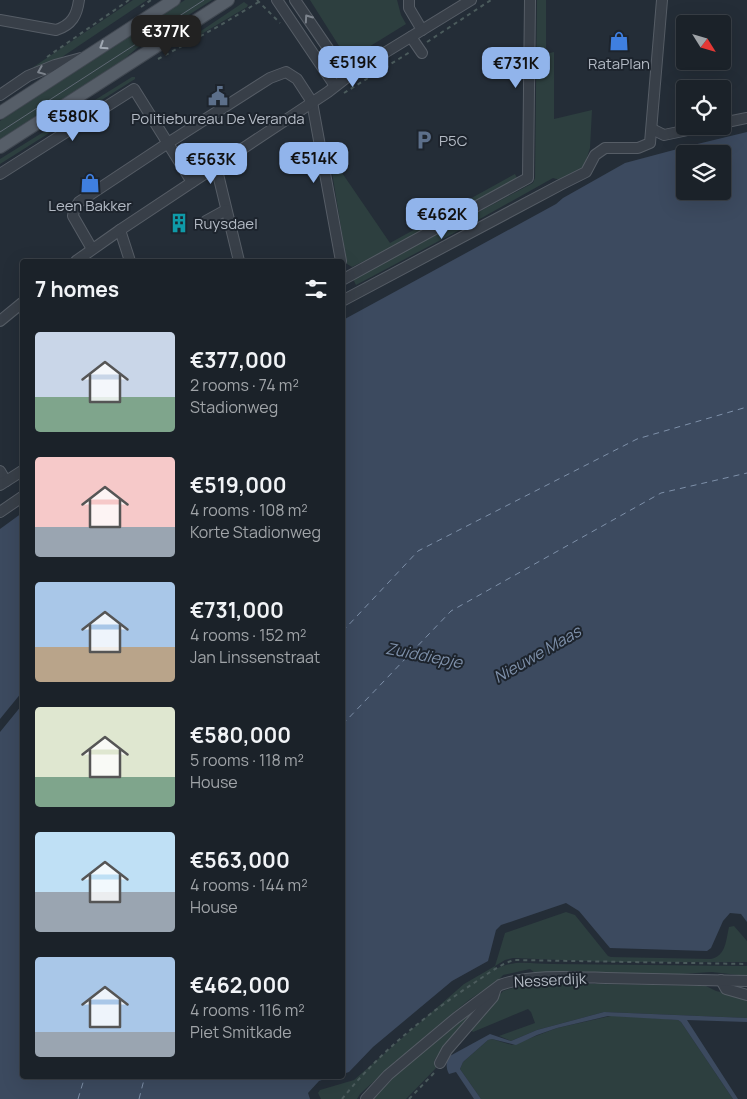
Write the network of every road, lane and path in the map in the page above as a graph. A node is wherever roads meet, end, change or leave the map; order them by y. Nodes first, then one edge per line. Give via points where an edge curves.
1 (79, 0) edge
2 (129, 0) edge
3 (174, 0) edge
4 (228, 0) edge
5 (262, 0) edge
6 (277, 0) edge
7 (295, 0) edge
8 (409, 0) edge
9 (530, 0) edge
10 (662, 0) edge
11 (258, 1) edge
12 (467, 1) edge
13 (0, 20) edge
14 (422, 30) junction
15 (411, 37) junction
16 (422, 53) dead end
17 (87, 56) junction
18 (40, 61) dead end
19 (355, 71) junction
20 (335, 86) junction
21 (0, 95) edge
22 (312, 102) junction
23 (0, 113) edge
24 (747, 118) edge
25 (731, 121) edge
26 (652, 129) junction
27 (676, 132) edge
28 (168, 143) junction
29 (0, 147) edge
30 (216, 166) junction
31 (0, 174) edge
32 (192, 182) junction
33 (226, 210) junction
34 (206, 221) dead end
35 (120, 230) junction
36 (92, 249) junction
37 (79, 259) edge
38 (129, 259) edge
39 (238, 259) edge
40 (341, 259) edge
41 (345, 275) edge
42 (345, 299) edge
43 (20, 305) edge
44 (0, 321) edge
45 (0, 471) edge
46 (20, 472) edge
47 (3, 483) edge
48 (20, 498) edge
49 (0, 512) edge
50 (747, 964) edge
51 (721, 980) junction
52 (747, 981) edge
53 (496, 988) junction
54 (747, 995) edge
55 (440, 1063) joint
56 (342, 1099) edge
57 (366, 1099) edge
58 (409, 1099) edge

1 - 13 street via 74,18 56,30
2 - 18 path
3 -> 17 main road
4 - 29 main road
5 - 11 path
6 - 20 street
19 -> 7 street via 349,72 340,66
8 - 14 street via 409,8
9 - 41 street via 528,178
10 - 26 street
12 - 14 street
14 - 15 street
15 - 16 street
15 - 19 street
17 -> 21 street via 28,76
17 - 23 main road
19 - 20 street
20 - 22 street
22 - 28 street via 294,76 283,72
22 - 30 street
22 - 40 street
24 - 25 street
26 - 27 street via 664,134
26 - 42 street via 650,143 638,148 605,148 595,155 586,172
28 - 31 street via 134,89
28 - 32 street
28 - 36 street via 79,202 74,216
30 - 32 street
30 - 33 street
32 - 35 street
33 - 34 street
33 - 39 street
35 - 36 street
35 - 38 street
36 - 37 street
43 - 44 street
45 - 47 street
46 - 47 street
48 - 49 street
50 - 56 path via 529,960 503,963 454,996 391,1046
51 - 52 street, Nesserdijk
51 - 53 street, Nesserdijk via 533,979
51 - 54 street via 726,989
53 - 55 street via 493,997 447,1050
53 - 57 street, Nesserdijk via 388,1076
55 - 58 path

